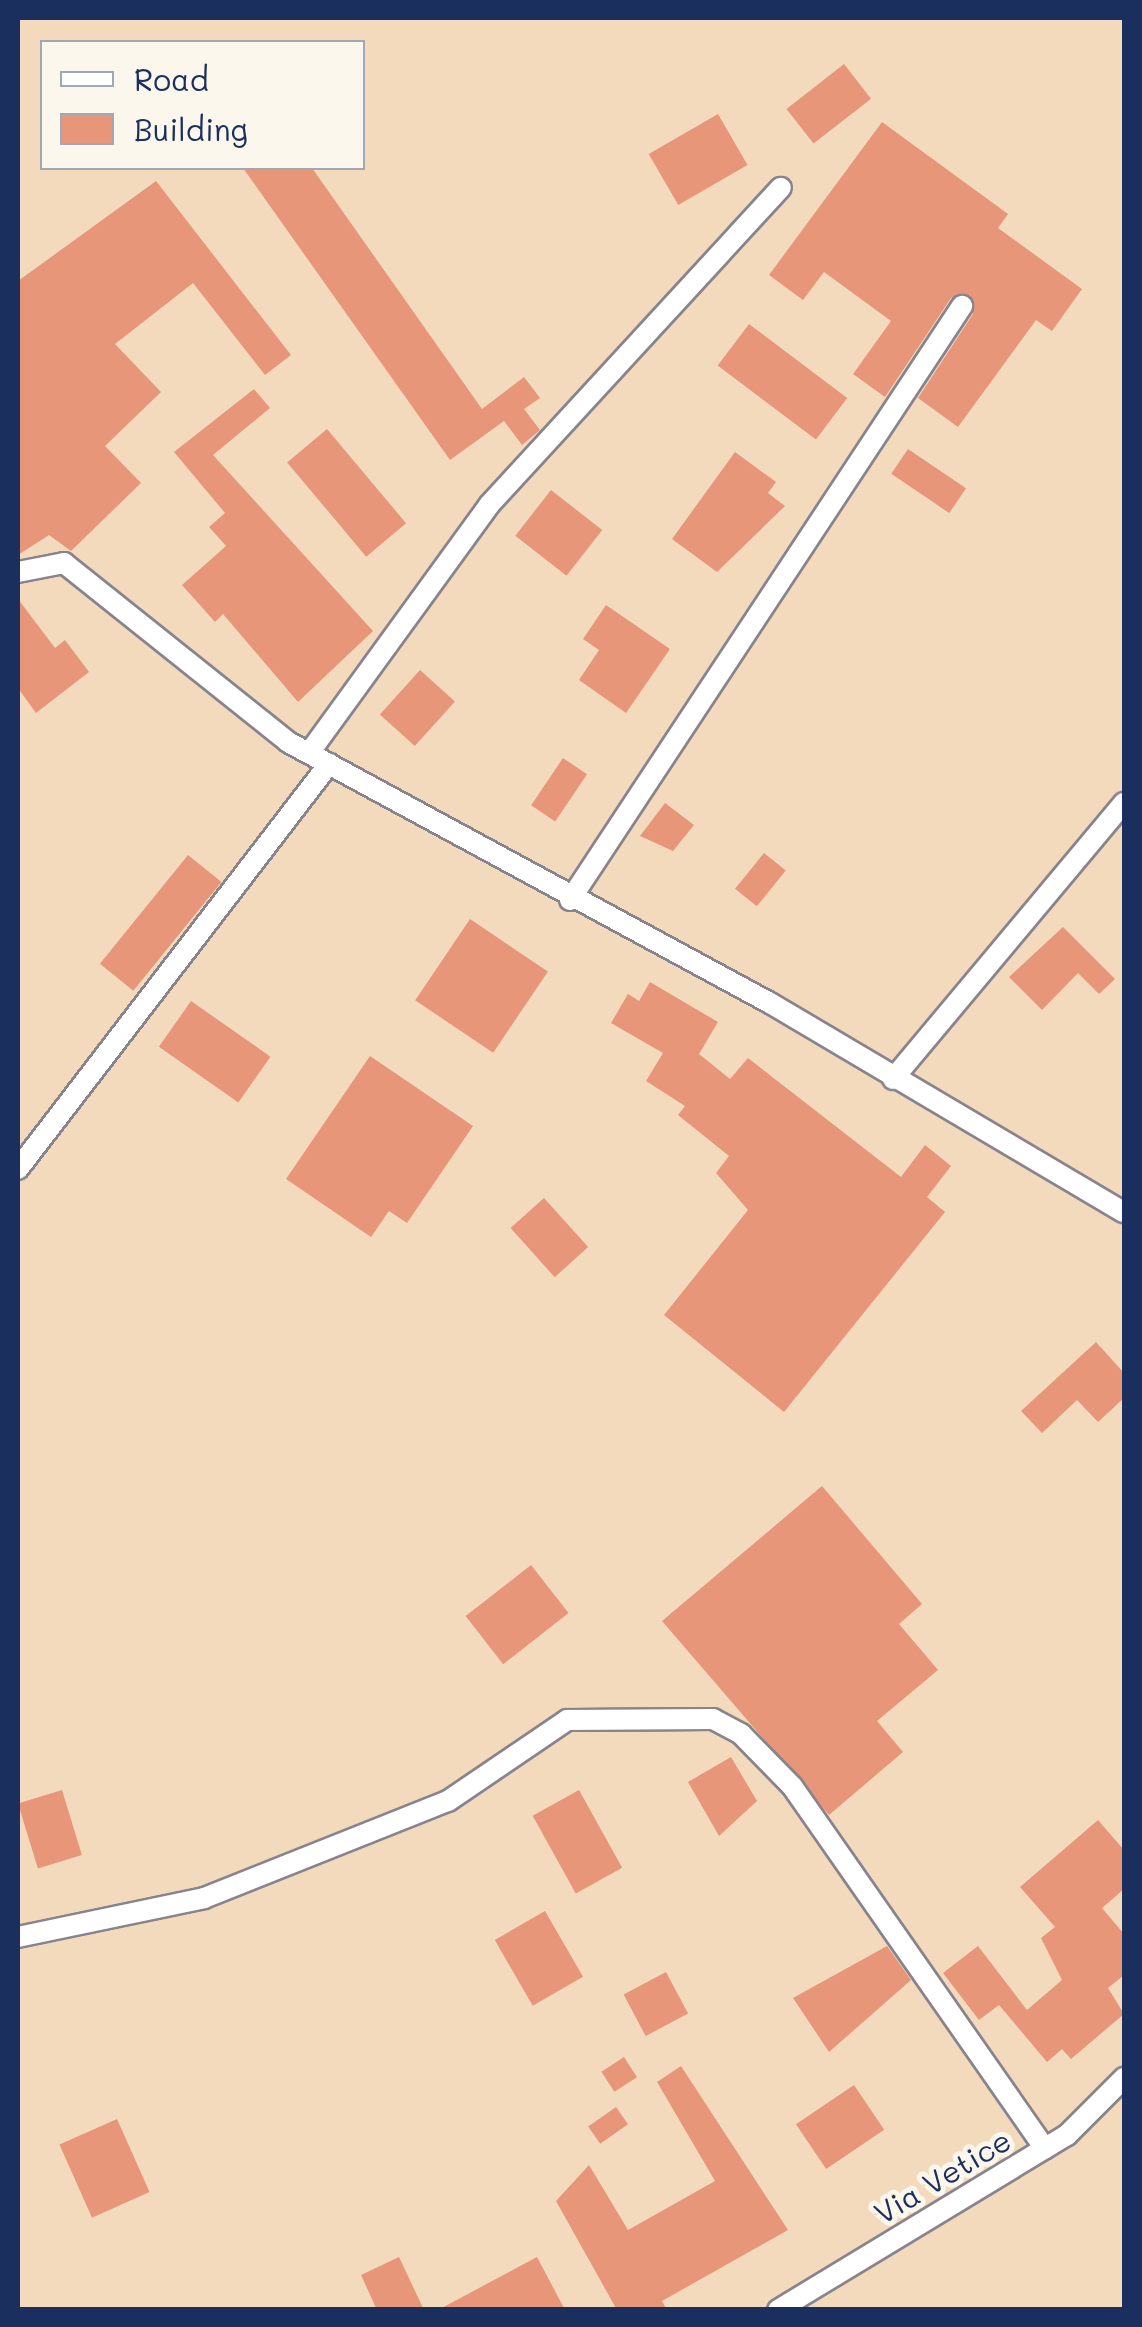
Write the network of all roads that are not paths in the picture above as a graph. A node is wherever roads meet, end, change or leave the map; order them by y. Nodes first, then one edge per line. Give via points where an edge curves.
1 (782, 188) dead end
2 (962, 306) dead end
3 (18, 572) edge
4 (310, 754) junction
5 (329, 764) junction
6 (1124, 804) edge
7 (570, 900) junction
8 (893, 1078) junction
9 (18, 1169) edge
10 (1124, 1212) edge
11 (18, 1938) edge
12 (1124, 2078) edge
13 (1045, 2148) junction
14 (778, 2310) edge

1 - 4 street via 489,505
2 - 7 street
3 - 4 street via 64,564
4 - 5 street
5 - 7 street
5 - 9 street
6 - 8 street
7 - 8 street
8 - 10 street
11 - 13 street via 204,1898 431,1808 567,1720 713,1720 741,1734 792,1786
12 - 13 street, Via Vetice
13 - 14 street, Via Vetice

